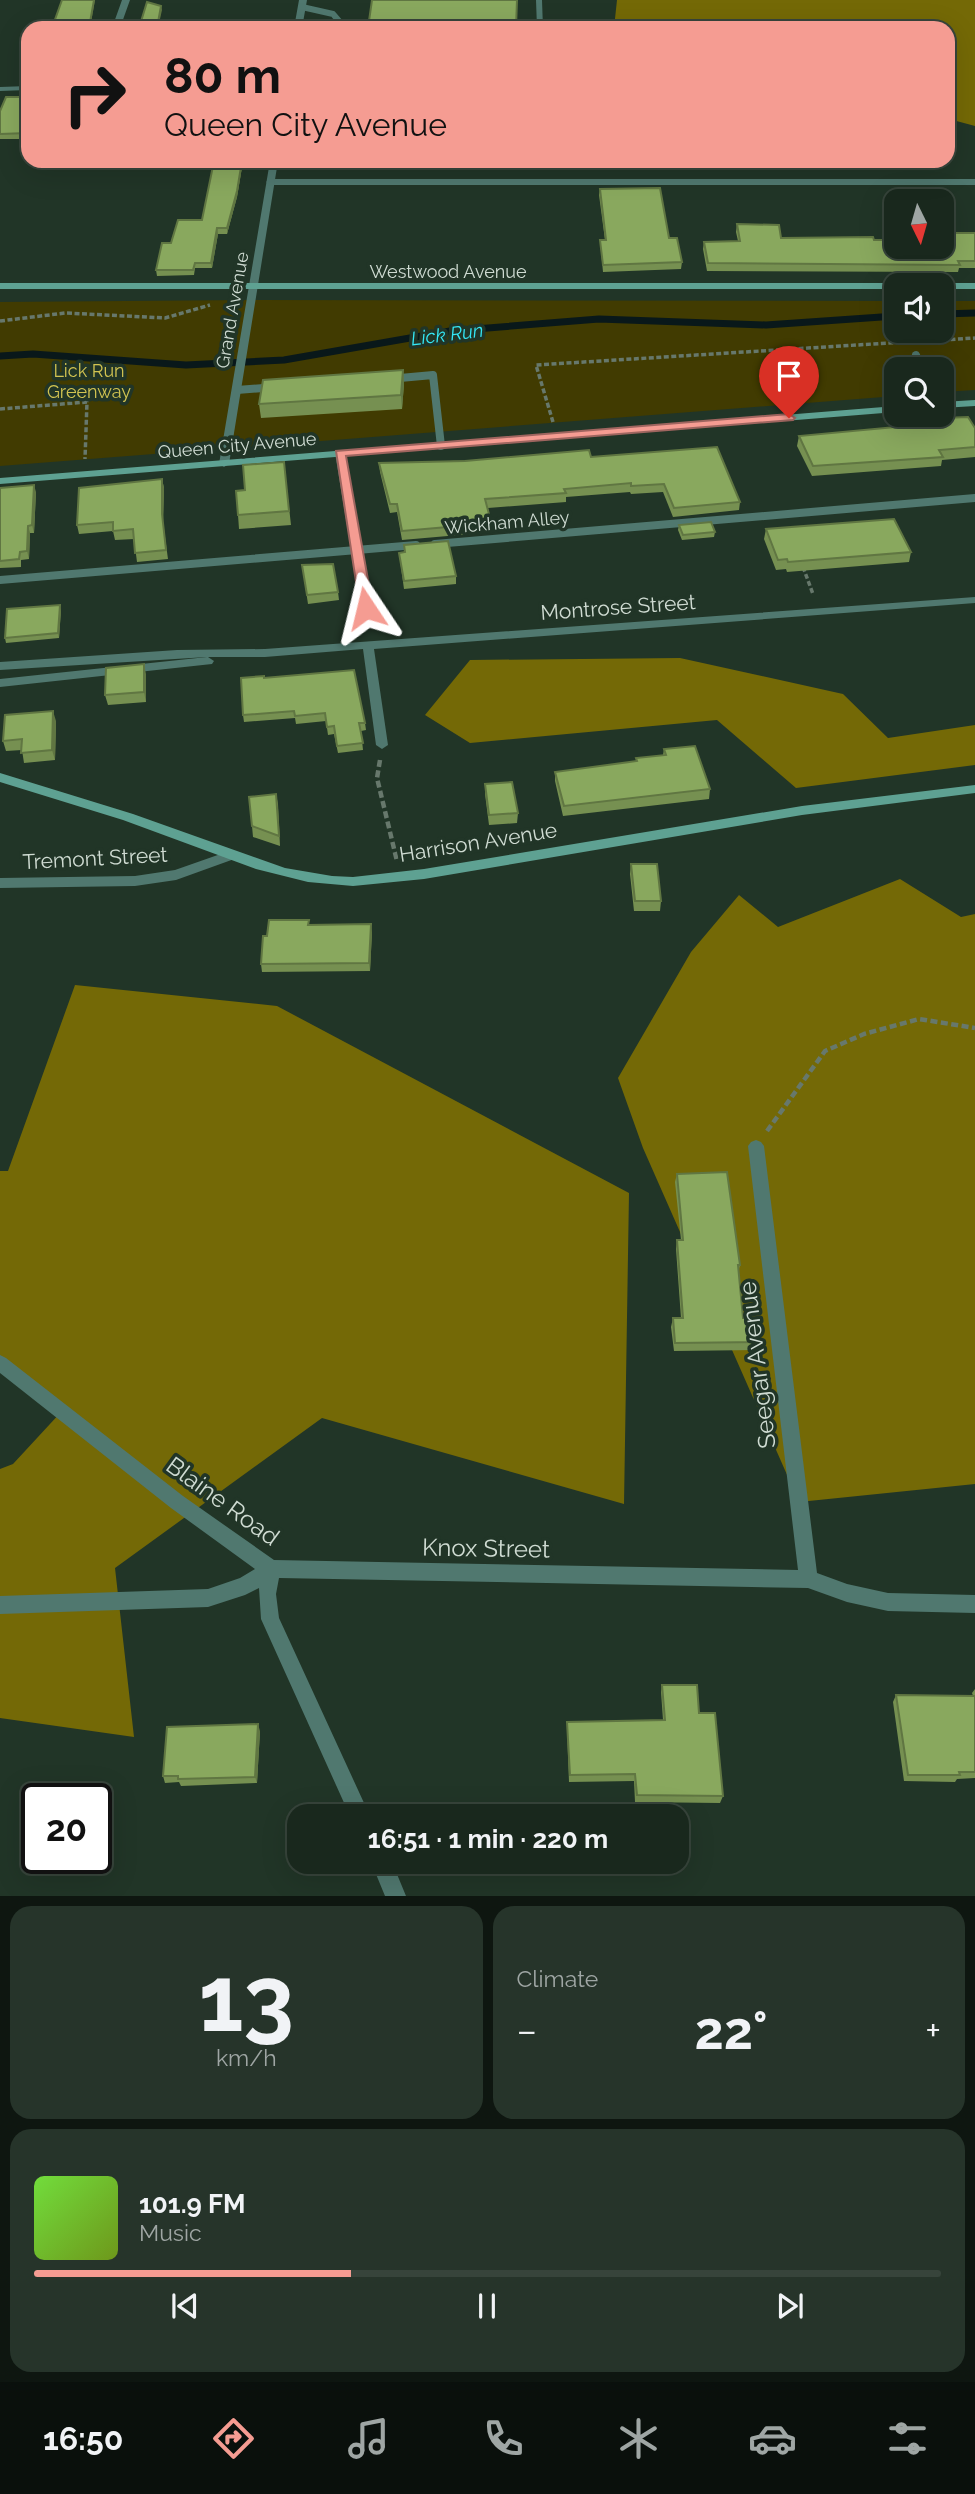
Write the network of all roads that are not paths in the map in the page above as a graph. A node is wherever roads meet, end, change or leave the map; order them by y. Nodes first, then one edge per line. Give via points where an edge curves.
1 (126, 0) edge
2 (539, 0) edge
3 (303, 4) edge
4 (118, 21) edge
5 (343, 21) edge
6 (540, 21) edge
7 (21, 88) edge
8 (0, 89) edge
9 (273, 168) edge
10 (270, 182) junction
11 (975, 182) edge
12 (0, 286) edge
13 (884, 286) edge
14 (954, 286) edge
15 (975, 286) edge
16 (254, 287) junction
17 (380, 379) edge
18 (287, 386) edge
19 (237, 390) junction
20 (975, 403) edge
21 (954, 404) edge
22 (884, 410) edge
23 (441, 446) junction
24 (340, 453) junction
25 (224, 464) junction
26 (0, 481) edge
27 (975, 498) edge
28 (357, 551) junction
29 (0, 580) edge
30 (975, 600) edge
31 (366, 608) dead end
32 (368, 645) junction
33 (265, 653) junction
34 (0, 666) edge
35 (0, 683) edge
36 (382, 745) road end
37 (0, 777) edge
38 (975, 789) edge
39 (232, 855) junction
40 (0, 883) edge
41 (756, 1146) road end
42 (0, 1363) edge
43 (271, 1569) junction
44 (808, 1579) junction
45 (975, 1604) edge
46 (0, 1605) edge
47 (355, 1804) edge
48 (386, 1874) edge
49 (396, 1895) edge

1 - 4 street
2 - 6 lane
3 - 5 lane
7 - 8 street
9 - 10 street, Grand Avenue
10 - 11 street
10 - 16 street, Grand Avenue
12 - 16 main road, Westwood Avenue
13 - 16 main road, Westwood Avenue
14 - 15 main road
16 - 19 street, Grand Avenue
17 - 23 lane via 433,375
18 - 19 lane
19 - 25 street, Grand Avenue
20 - 21 main road
22 - 23 main road, Queen City Avenue
23 - 24 main road, Queen City Avenue
24 - 25 main road, Queen City Avenue
24 - 28 street
25 - 26 main road, Queen City Avenue
27 - 28 lane, Wickham Alley
28 - 29 lane, Wickham Alley
28 - 31 lane
30 - 32 street, Montrose Street
32 - 33 street, Montrose Street
32 - 36 street
33 - 34 street, Montrose Street
33 - 35 street, Montrose Street
37 - 39 main road, Harrison Avenue
38 - 39 main road, Harrison Avenue via 846,802 400,876 337,881 309,878
39 - 40 street, Tremont Street via 176,875 135,881
41 - 44 street, Seegar Avenue
42 - 43 street, Blaine Road via 177,1502
43 - 44 street, Knox Street
43 - 46 street via 245,1586 208,1598
43 - 47 street, Blaine Road via 270,1619
44 - 45 street, Knox Street via 888,1602
48 - 49 street

